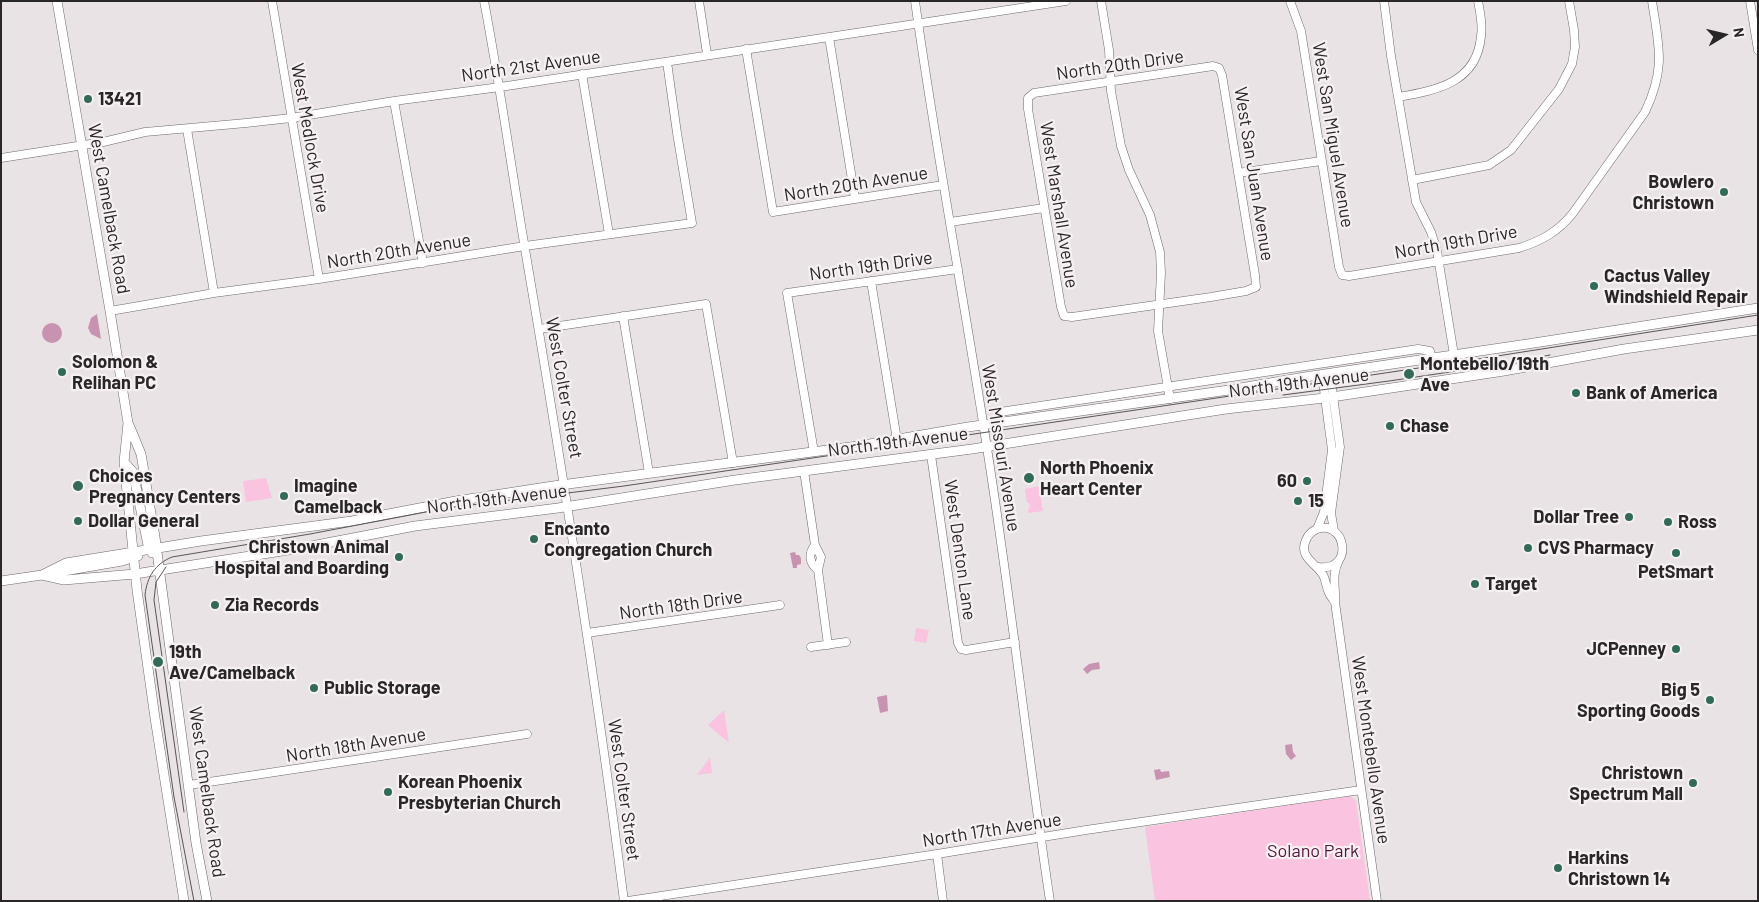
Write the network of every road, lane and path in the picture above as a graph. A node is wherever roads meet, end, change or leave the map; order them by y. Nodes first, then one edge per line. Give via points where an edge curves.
1 (57, 1) edge
2 (272, 1) edge
3 (484, 1) edge
4 (699, 1) edge
5 (915, 1) edge
6 (1066, 1) edge
7 (1102, 1) edge
8 (1290, 1) edge
9 (1384, 1) edge
10 (1478, 1) edge
11 (1569, 1) edge
12 (1652, 1) edge
13 (1750, 1) edge
14 (1010, 5) edge
15 (1755, 16) edge
16 (918, 23) junction
17 (829, 37) junction
18 (746, 49) junction
19 (1758, 50) edge
20 (707, 54) junction
21 (667, 62) junction
22 (1219, 68) joint
23 (582, 74) junction
24 (1110, 81) junction
25 (500, 86) junction
26 (1398, 97) junction
27 (1028, 98) joint
28 (394, 101) junction
29 (291, 118) junction
30 (187, 129) junction
31 (82, 145) junction
32 (1, 158) edge
33 (1321, 161) junction
34 (1238, 173) junction
35 (1412, 180) junction
36 (943, 185) junction
37 (854, 198) junction
38 (1044, 208) junction
39 (950, 222) junction
40 (609, 234) junction
41 (525, 246) junction
42 (1439, 262) junction
43 (422, 263) junction
44 (958, 269) junction
45 (1342, 275) joint
46 (318, 279) junction
47 (871, 281) junction
48 (214, 293) junction
49 (1159, 304) junction
50 (1758, 308) edge
51 (110, 311) junction
52 (623, 316) junction
53 (539, 329) junction
54 (1758, 330) edge
55 (1454, 356) junction
56 (1432, 359) junction
57 (1326, 374) junction
58 (1167, 386) junction
59 (1330, 397) junction
60 (1170, 399) junction
61 (1000, 412) dead end
62 (128, 423) junction
63 (983, 425) junction
64 (896, 440) junction
65 (987, 447) junction
66 (814, 452) junction
67 (931, 455) junction
68 (124, 462) junction
69 (733, 464) junction
70 (804, 471) junction
71 (649, 473) junction
72 (565, 485) junction
73 (568, 507) junction
74 (1317, 530) junction
75 (1334, 532) junction
76 (153, 549) junction
77 (133, 555) junction
78 (1339, 560) junction
79 (159, 565) junction
80 (1318, 567) junction
81 (135, 574) junction
82 (42, 575) junction
83 (1, 581) edge
84 (1335, 602) junction
85 (780, 606) dead end
86 (587, 633) junction
87 (846, 642) dead end
88 (1015, 642) junction
89 (828, 645) junction
90 (811, 647) dead end
91 (527, 734) dead end
92 (189, 785) junction
93 (1361, 790) junction
94 (1040, 837) junction
95 (937, 854) junction
96 (184, 901) edge
97 (207, 901) edge
98 (624, 901) edge
99 (628, 901) edge
100 (943, 901) edge
101 (1050, 901) edge
102 (1377, 901) edge

1 - 31 main road, West Camelback Road
2 - 29 street, West Medlock Drive
3 - 25 street, West Colter Street
4 - 20 street
5 - 16 street, West Missouri Avenue
6 - 14 street, North 21st Avenue
7 - 24 street
8 - 33 street, West San Miguel Avenue via 1301,31
9 - 26 street
10 - 26 street via 1482,35 1479,50 1462,77 1430,91
11 - 35 street via 1575,47 1572,64 1559,89 1511,150 1489,165
12 - 42 street, North 19th Drive via 1660,68 1651,101 1568,219 1549,236 1519,248
13 - 15 street
14 - 16 street, North 21st Avenue
15 - 19 street
16 - 17 street, North 21st Avenue
16 - 36 street, West Missouri Avenue
17 - 18 street, North 21st Avenue
17 - 37 street
18 - 20 street, North 21st Avenue
18 - 37 street, North 20th Avenue via 773,212
20 - 21 street, North 21st Avenue
21 - 23 street, North 21st Avenue
21 - 40 street, North 20th Avenue via 692,222
22 - 24 street, North 20th Drive via 1213,66
22 - 34 street, West San Juan Avenue
23 - 25 street, North 21st Avenue
23 - 40 street
24 - 27 street, North 20th Drive via 1034,93
24 - 49 street via 1121,146 1157,237 1161,273
25 - 28 street, North 21st Avenue
25 - 41 street, West Colter Street
26 - 35 street
27 - 38 street, West Marshall Avenue
28 - 29 street, North 21st Avenue
28 - 43 street
29 - 30 street, North 21st Avenue
29 - 46 street, West Medlock Drive
30 - 31 street, North 21st Avenue via 144,132
30 - 48 street
31 - 32 street, North 21st Avenue
31 - 51 main road, West Camelback Road
33 - 34 street
33 - 45 street, West San Miguel Avenue
34 - 49 street, West San Juan Avenue via 1256,287
35 - 42 street via 1416,202 1431,232
36 - 37 street, North 20th Avenue
36 - 39 street, West Missouri Avenue
38 - 39 street
38 - 49 street, West Marshall Avenue via 1064,316
39 - 44 street, West Missouri Avenue
40 - 41 street, North 20th Avenue
41 - 43 street, North 20th Avenue
41 - 53 street, West Colter Street
42 - 45 street, North 19th Drive
42 - 55 street
43 - 46 street, North 20th Avenue
44 - 47 street, North 19th Drive
44 - 63 street, West Missouri Avenue
46 - 48 street, North 20th Avenue
47 - 64 street
47 - 66 street, North 19th Drive via 787,293
48 - 51 street, North 20th Avenue
49 - 58 street via 1158,331
50 - 55 main road, North 19th Avenue
51 - 62 main road, West Camelback Road
52 - 53 street
52 - 69 street via 706,304
52 - 71 street
53 - 72 street, West Colter Street
54 - 59 main road, North 19th Avenue
55 - 56 main road, North 19th Avenue
56 - 57 main road, North 19th Avenue
56 - 58 street, North 19th Avenue via 1430,352 1418,349
57 - 59 street
57 - 60 main road, North 19th Avenue
58 - 60 street
58 - 61 street, North 19th Avenue
59 - 65 main road, North 19th Avenue via 1182,415
59 - 74 street via 1332,450 1325,506
59 - 75 street via 1340,447 1331,513
60 - 63 main road, North 19th Avenue
62 - 68 main road, West Camelback Road
62 - 76 main road, West Camelback Road via 140,454 155,537
63 - 64 main road, North 19th Avenue
63 - 65 street, West Missouri Avenue
64 - 66 main road, North 19th Avenue
65 - 67 main road, North 19th Avenue
65 - 88 street, West Missouri Avenue
66 - 69 main road, North 19th Avenue
67 - 70 main road, North 19th Avenue
67 - 88 street, West Denton Lane via 958,643 961,649 966,650
68 - 76 main road via 134,472
68 - 77 main road, West Camelback Road
69 - 71 main road, North 19th Avenue
70 - 73 main road, North 19th Avenue
70 - 89 street via 815,545 810,560 818,570
71 - 72 main road, North 19th Avenue
72 - 73 street, West Colter Street
72 - 76 main road, North 19th Avenue
73 - 79 main road, North 19th Avenue via 415,526 295,549 173,567
73 - 86 street, West Colter Street
74 - 75 street via 1323,528
74 - 80 street, West Montebello Avenue via 1305,543 1305,555
75 - 78 street via 1343,545
76 - 77 main road, North 19th Avenue
76 - 79 main road, West Camelback Road
77 - 81 main road, West Camelback Road
77 - 82 main road, North 19th Avenue via 66,563
78 - 80 street via 1329,566
78 - 84 street, West Montebello Avenue via 1334,572
79 - 81 main road, North 19th Avenue
79 - 92 main road, West Camelback Road
80 - 84 street, West Montebello Avenue
81 - 82 main road, North 19th Avenue via 64,580
81 - 96 main road, West Camelback Road
82 - 83 main road, North 19th Avenue
84 - 93 street, West Montebello Avenue
85 - 86 street, North 18th Drive
86 - 98 street, West Colter Street
87 - 89 street
88 - 94 street, West Missouri Avenue
89 - 90 street
91 - 92 street, North 18th Avenue
92 - 97 main road, West Camelback Road
93 - 94 street, North 17th Avenue
93 - 102 street, West Montebello Avenue
94 - 95 street, North 17th Avenue
94 - 101 street, West Missouri Avenue
95 - 99 street, North 17th Avenue
95 - 100 street

